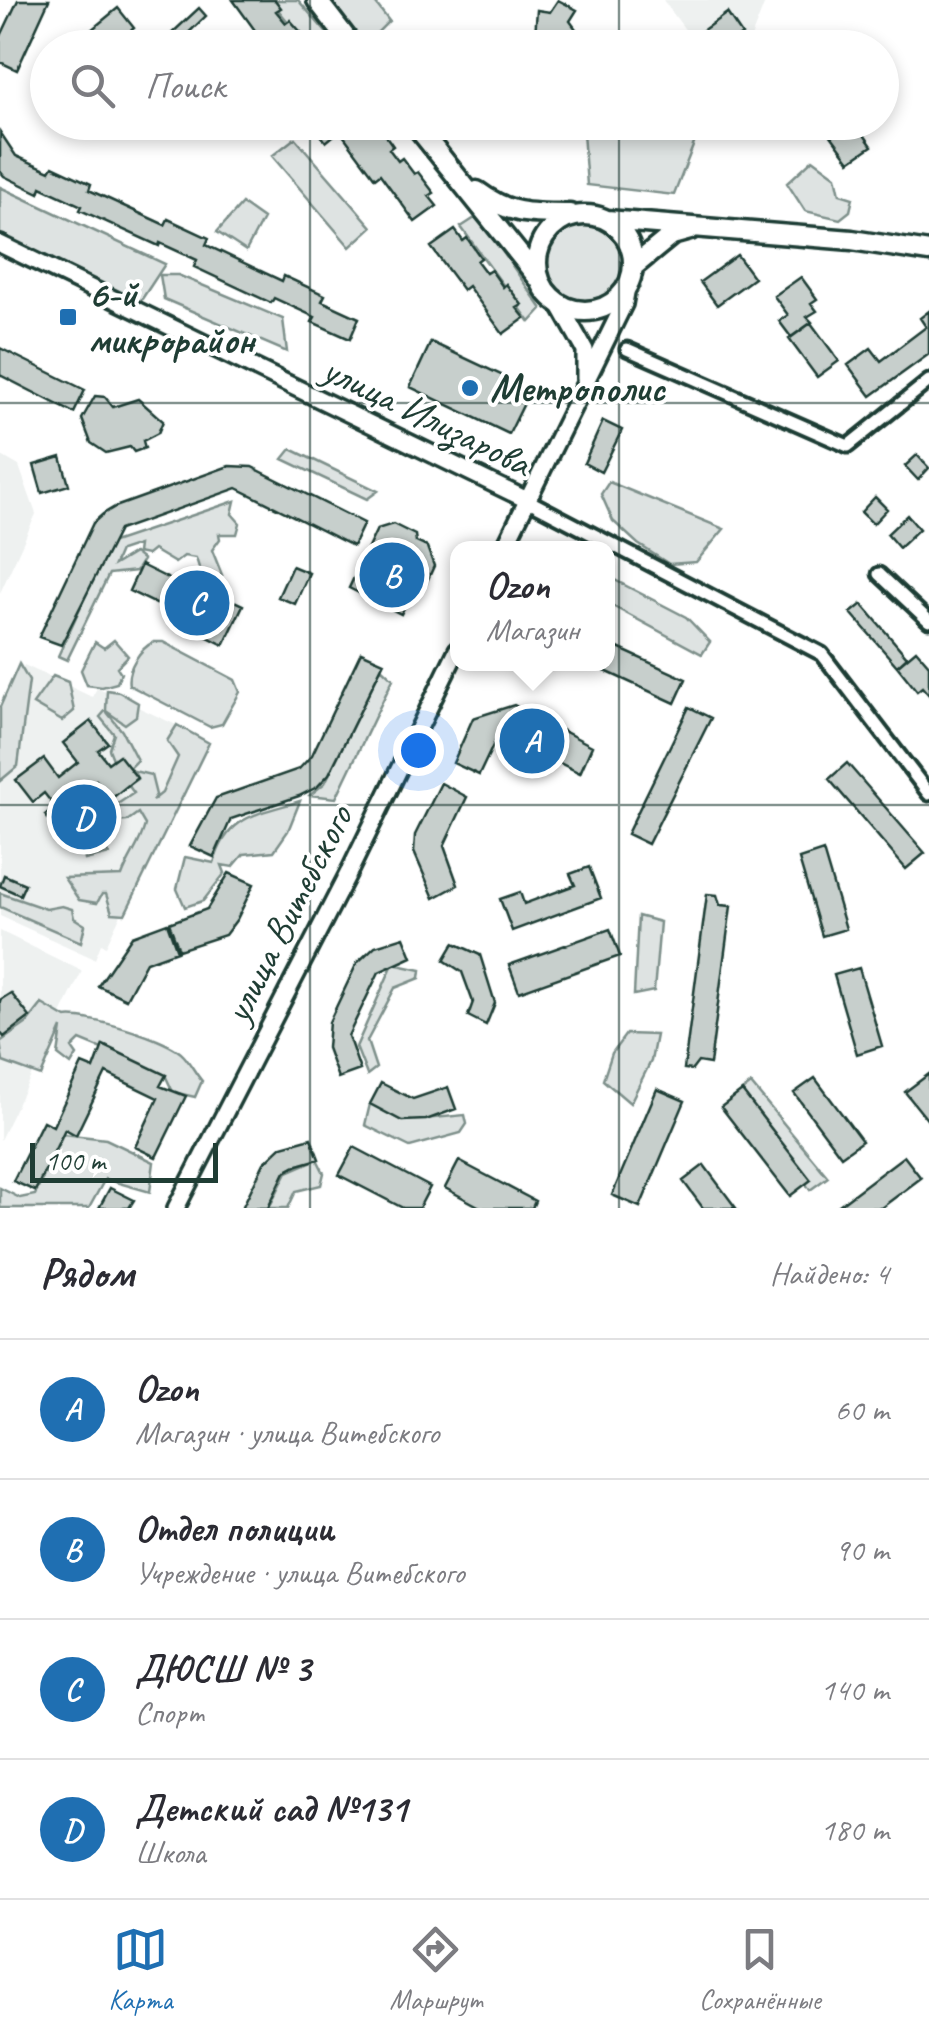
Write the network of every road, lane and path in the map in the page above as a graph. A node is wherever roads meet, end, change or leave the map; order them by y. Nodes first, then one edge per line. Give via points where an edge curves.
1 (317, 0) edge
2 (340, 30) edge
3 (427, 140) edge
4 (452, 173) junction
5 (580, 214) junction
6 (607, 220) junction
7 (700, 226) junction
8 (0, 244) edge
9 (929, 252) edge
10 (633, 267) junction
11 (539, 279) junction
12 (627, 287) junction
13 (559, 304) junction
14 (627, 349) dead end
15 (929, 381) edge
16 (585, 382) junction
17 (528, 500) junction
18 (508, 541) edge
19 (606, 541) edge
20 (615, 546) edge
21 (879, 574) dead end
22 (929, 621) edge
23 (450, 664) edge
24 (929, 794) edge
25 (176, 1208) edge

1 - 2 main road
3 - 4 main road
4 - 5 main road via 518,214
4 - 11 main road
5 - 6 main road
5 - 11 main road via 544,237
6 - 7 main road
6 - 10 main road via 627,239
7 - 9 main road
7 - 10 main road via 672,235
8 - 17 street, улица Илизарова
10 - 12 main road
11 - 13 main road
12 - 13 main road via 604,307
12 - 16 street
13 - 16 street via 585,350
14 - 15 street via 848,446
16 - 17 street
17 - 18 street
17 - 19 street, улица Илизарова
20 - 24 street, улица Илизарова via 822,654
21 - 22 street
23 - 25 street, улица Витебского

